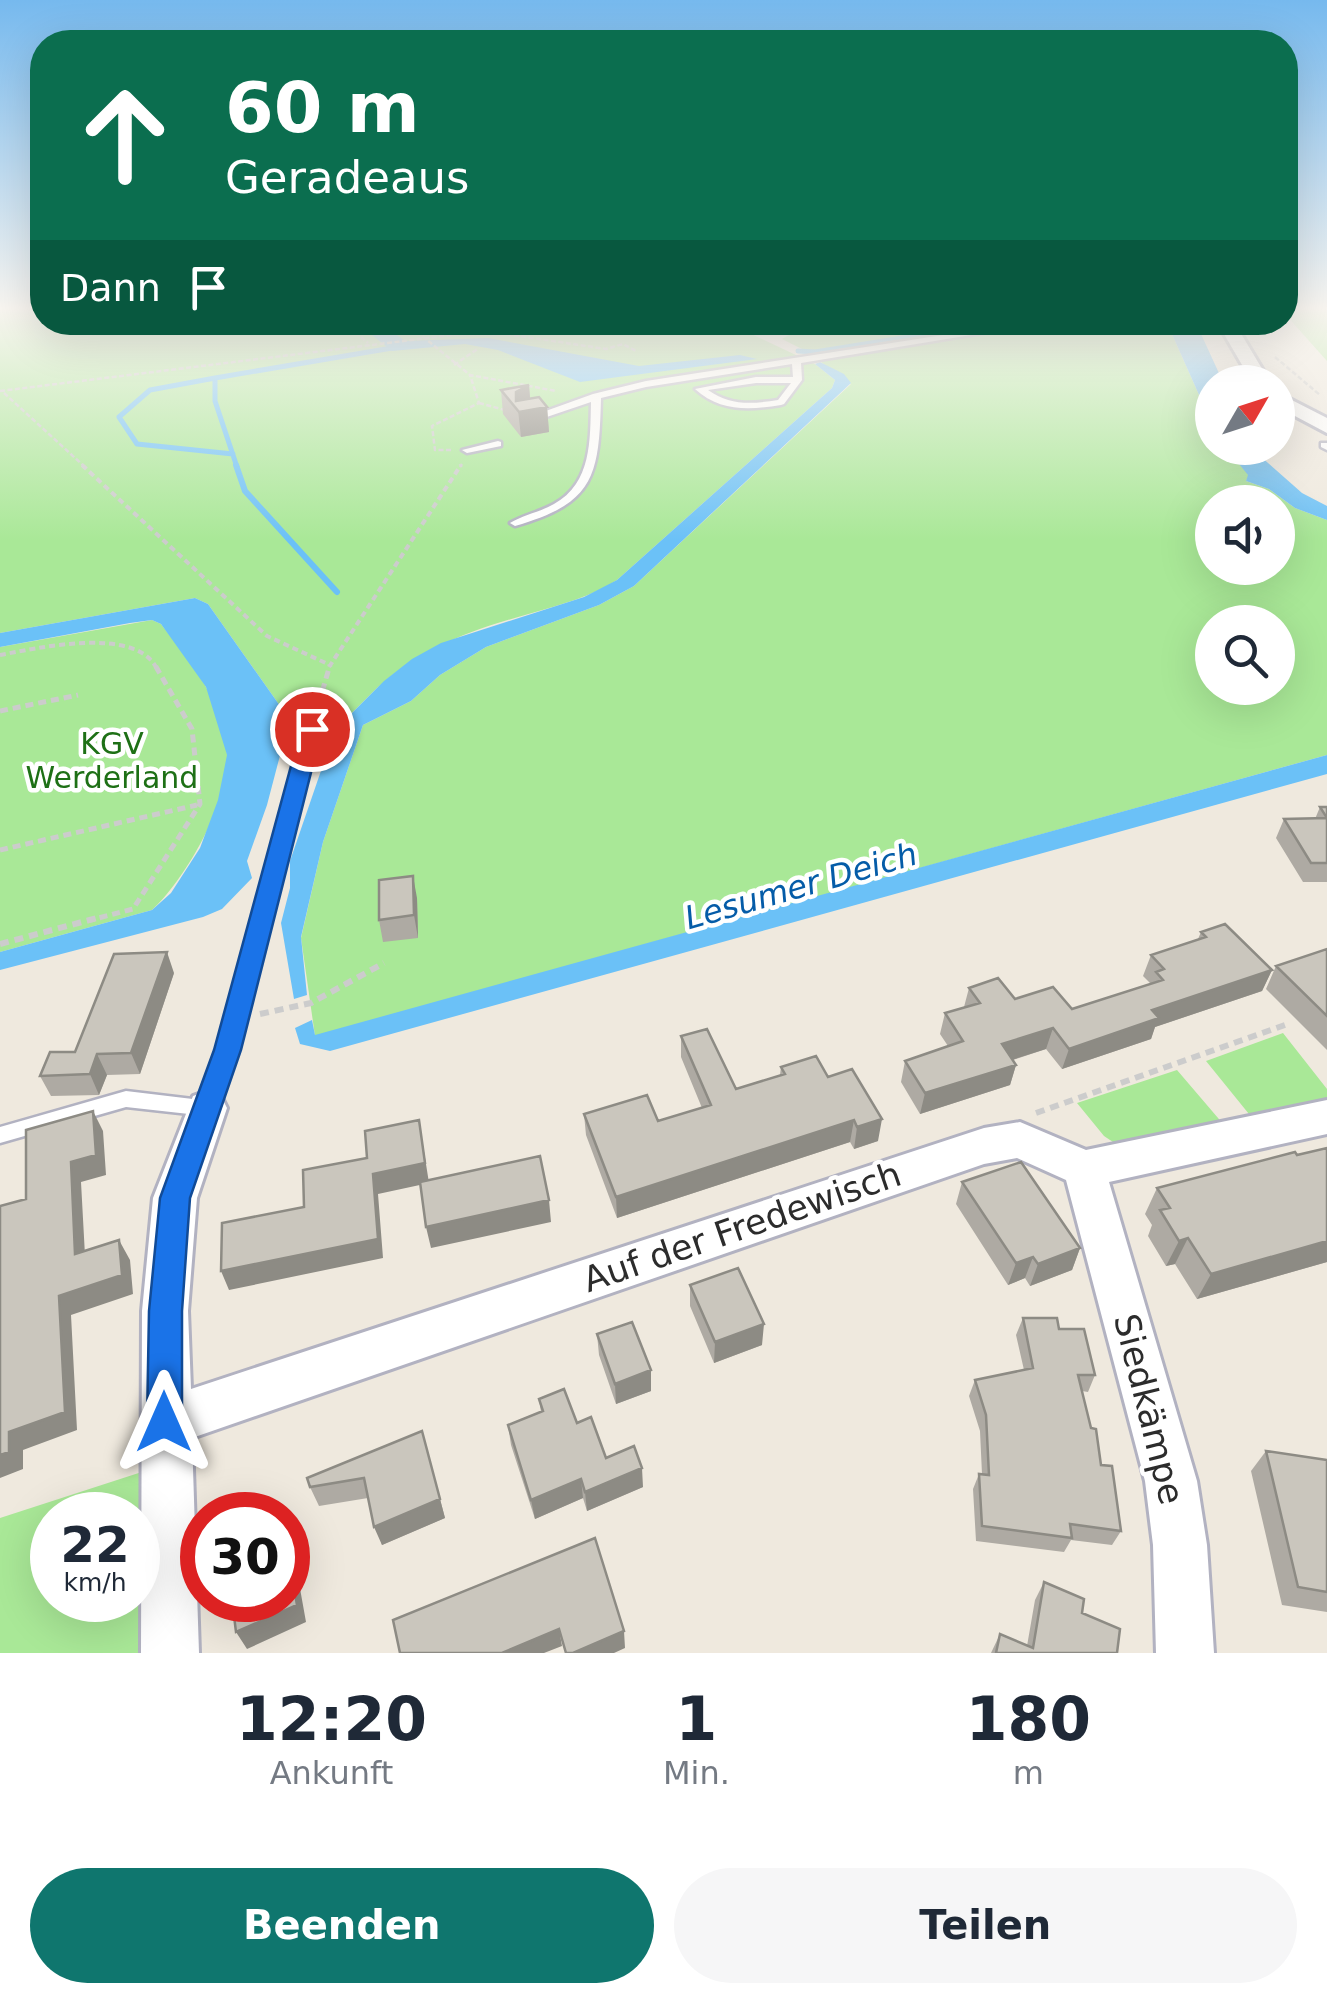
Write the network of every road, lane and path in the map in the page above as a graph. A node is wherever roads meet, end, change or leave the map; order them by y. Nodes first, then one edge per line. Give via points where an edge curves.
1 (46, 386) edge
2 (473, 386) edge
3 (537, 386) edge
4 (637, 386) edge
5 (718, 386) edge
6 (794, 386) edge
7 (2, 392) edge
8 (596, 396) junction
9 (478, 403) junction
10 (1295, 414) edge
11 (520, 416) joint
12 (1326, 440) edge
13 (498, 444) dead end
14 (467, 450) junction
15 (515, 523) dead end
16 (0, 655) edge
17 (330, 664) junction
18 (78, 695) dead end
19 (0, 711) edge
20 (312, 729) joint
21 (200, 804) junction
22 (0, 850) edge
23 (0, 944) edge
24 (384, 963) dead end
25 (237, 1015) junction
26 (1285, 1026) dead end
27 (207, 1108) junction
28 (1327, 1117) edge
29 (0, 1135) edge
30 (1020, 1140) junction
31 (1084, 1169) junction
32 (164, 1422) junction
33 (170, 1653) edge
34 (1184, 1653) edge

1 - 7 path
2 - 9 path
3 - 8 path
4 - 8 lane
5 - 6 lane via 700,389 714,402 747,408 782,402
7 - 17 path via 267,636
8 - 11 lane
8 - 15 lane via 588,480 564,504
9 - 11 path
9 - 14 path via 432,426 435,450
10 - 12 street
13 - 14 lane
14 - 17 path via 456,477
16 - 21 path via 83,642 121,644 151,658 192,729
17 - 20 path
18 - 19 path
20 - 25 lane
21 - 22 path
21 - 23 path via 133,909
24 - 25 path via 318,1004
25 - 27 lane
26 - 30 path via 1022,1118
27 - 29 lane via 126,1099
27 - 32 street via 175,1198
28 - 31 street
30 - 31 street
30 - 32 street, Auf der Fredewisch via 950,1156
31 - 34 street, Siedkämpe via 1171,1481
32 - 33 street

